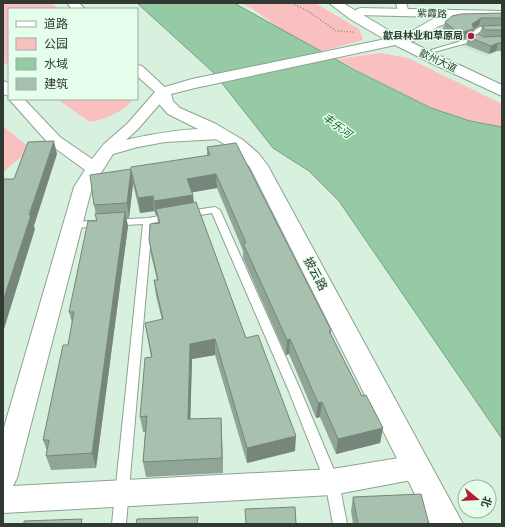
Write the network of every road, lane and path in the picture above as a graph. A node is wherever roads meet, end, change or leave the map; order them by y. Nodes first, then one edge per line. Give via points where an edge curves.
1 (292, 3) edge
2 (334, 3) edge
3 (348, 3) edge
4 (402, 8) edge
5 (361, 12) junction
6 (463, 15) junction
7 (502, 15) edge
8 (502, 29) edge
9 (378, 30) junction
10 (479, 38) junction
11 (403, 39) junction
12 (502, 41) edge
13 (434, 50) junction
14 (138, 70) edge
15 (502, 82) edge
16 (502, 91) edge
17 (163, 92) junction
18 (17, 100) edge
19 (220, 134) junction
20 (106, 151) junction
21 (93, 168) junction
22 (148, 221) junction
23 (72, 225) junction
24 (417, 467) junction
25 (3, 478) edge
26 (332, 482) junction
27 (122, 493) junction
28 (3, 500) edge
29 (119, 524) edge
30 (340, 524) edge
31 (447, 524) edge

1 - 9 path via 312,13 328,28 338,32
2 - 9 main road, 歙州大道
3 - 5 main road, 歙州大道
4 - 5 main road, 紫霞路
4 - 6 main road, 紫霞路
5 - 11 main road, 歙州大道
6 - 7 main road, 紫霞路
6 - 11 main road via 427,26
8 - 10 lane via 478,30 474,33
9 - 11 main road, 歙州大道
10 - 12 lane via 482,41
10 - 13 lane
11 - 13 main road, 歙州大道
11 - 16 main road, 歙州大道
11 - 17 main road
13 - 15 main road, 歙州大道
14 - 17 street, 披云路
17 - 19 main road, 披云路 via 166,103 174,111
17 - 20 street via 133,126
18 - 21 street via 54,140
19 - 20 street via 151,139
19 - 24 main road, 披云路 via 246,150 258,166
20 - 21 street
21 - 23 street via 82,187
22 - 23 lane
22 - 26 lane via 215,210
22 - 27 lane
23 - 25 street
24 - 26 street
24 - 31 main road, 披云路
26 - 27 street
26 - 30 lane
27 - 28 street
27 - 29 lane

